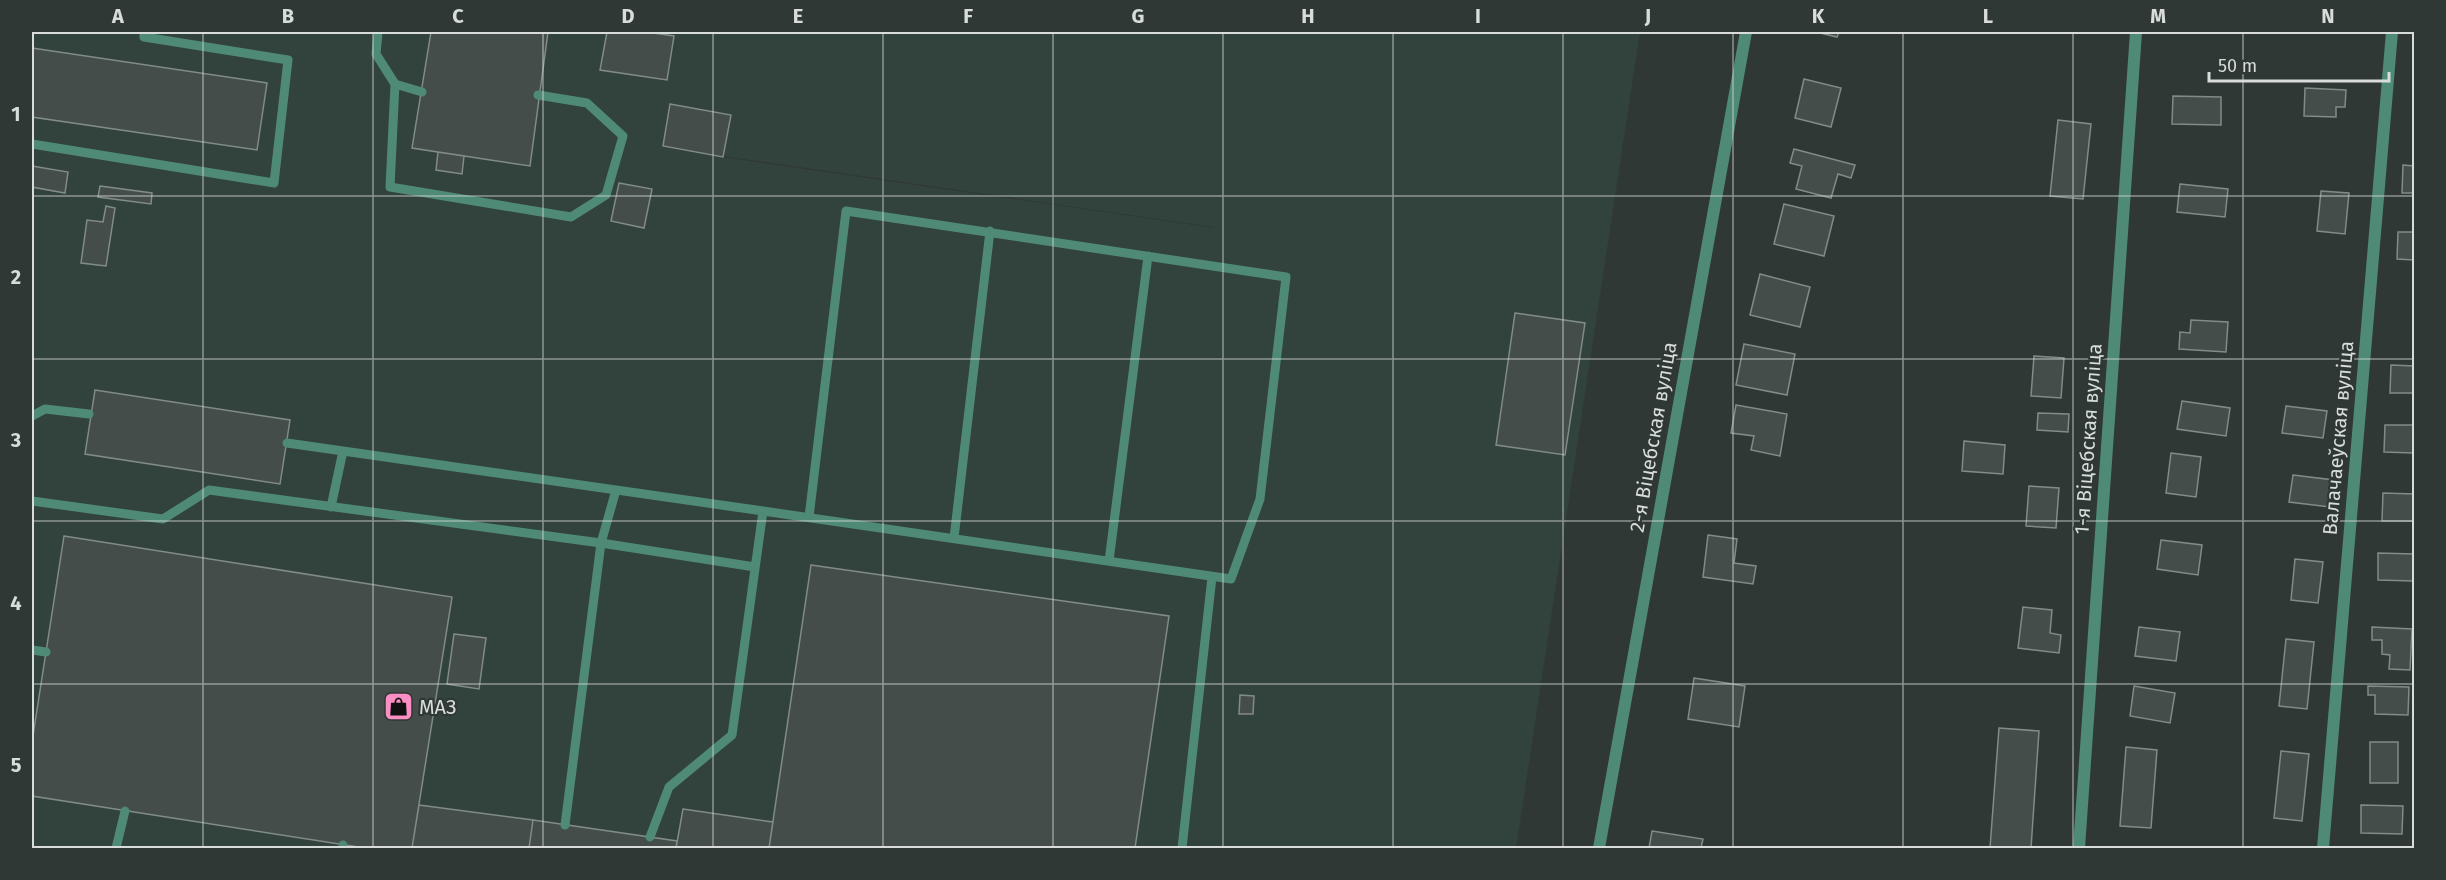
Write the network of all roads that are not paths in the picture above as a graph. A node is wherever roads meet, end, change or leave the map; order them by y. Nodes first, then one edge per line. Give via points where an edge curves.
1 (144, 32) edge
2 (378, 32) edge
3 (1746, 32) edge
4 (2136, 32) edge
5 (2392, 32) edge
6 (394, 84) junction
7 (422, 92) dead end
8 (538, 95) dead end
9 (32, 144) edge
10 (990, 231) junction
11 (1148, 256) junction
12 (89, 414) dead end
13 (32, 416) edge
14 (287, 443) dead end
15 (343, 451) junction
16 (616, 490) junction
17 (32, 501) edge
18 (330, 507) junction
19 (763, 511) junction
20 (809, 517) junction
21 (954, 538) junction
22 (601, 543) junction
23 (1109, 561) junction
24 (755, 567) junction
25 (1212, 577) junction
26 (32, 650) edge
27 (46, 651) dead end
28 (125, 811) dead end
29 (565, 825) dead end
30 (650, 837) dead end
31 (117, 849) edge
32 (1182, 849) edge
33 (1599, 849) edge
34 (2079, 849) edge
35 (2323, 849) edge

1 - 9 lane via 144,37 288,60 274,183
2 - 6 lane via 376,54
3 - 33 street, 2-я Віцебская вуліца
4 - 34 street, 1-я Віцебская вуліца
5 - 35 street, Валачаеўская вуліца
6 - 7 lane
6 - 8 lane via 390,187 571,217 606,195 623,136 586,103
10 - 11 lane
10 - 20 lane via 846,211
10 - 21 lane
11 - 23 lane
11 - 25 lane via 1286,277 1260,499 1231,579
12 - 13 lane via 45,409
14 - 15 lane
15 - 16 lane
15 - 18 lane
16 - 19 lane
16 - 22 lane
17 - 18 lane via 163,519 209,490
18 - 22 lane
19 - 20 lane
19 - 24 lane
20 - 21 lane
21 - 23 lane
22 - 24 lane
22 - 29 lane
23 - 25 lane
24 - 30 lane via 732,735 669,787
25 - 32 lane
26 - 27 lane
28 - 31 lane

